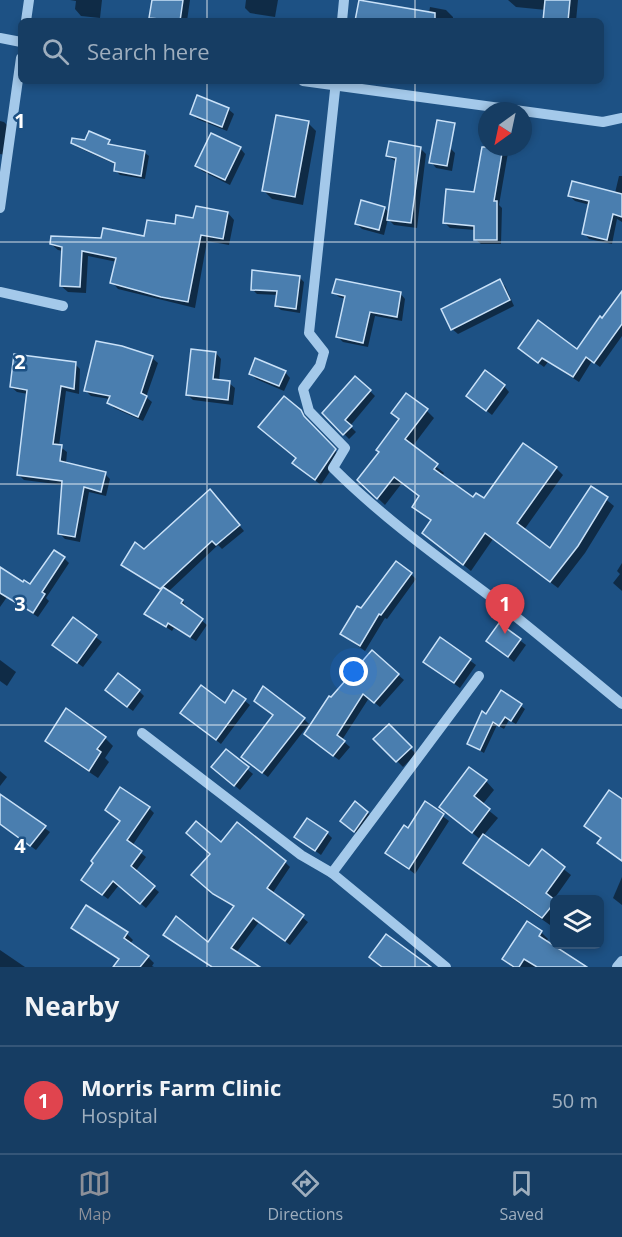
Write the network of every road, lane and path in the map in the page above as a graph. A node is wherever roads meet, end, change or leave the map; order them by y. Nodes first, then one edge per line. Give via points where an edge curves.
1 (29, 0) edge
2 (344, 0) edge
3 (26, 18) edge
4 (342, 18) edge
5 (0, 38) edge
6 (18, 41) edge
7 (18, 79) edge
8 (336, 84) edge
9 (343, 84) edge
10 (622, 118) edge
11 (0, 208) edge
12 (0, 292) edge
13 (63, 306) dead end
14 (479, 676) dead end
15 (622, 704) edge
16 (142, 733) dead end
17 (332, 873) junction
18 (622, 962) edge
19 (446, 967) edge
20 (617, 967) edge

1 - 3 street
2 - 4 street
5 - 6 street
7 - 11 street
8 - 15 street via 309,333 324,352 320,366 303,389 309,411 345,448 333,468 401,529
9 - 10 street via 603,122
12 - 13 street
14 - 17 street
16 - 17 street via 301,855
17 - 19 street
18 - 20 street

